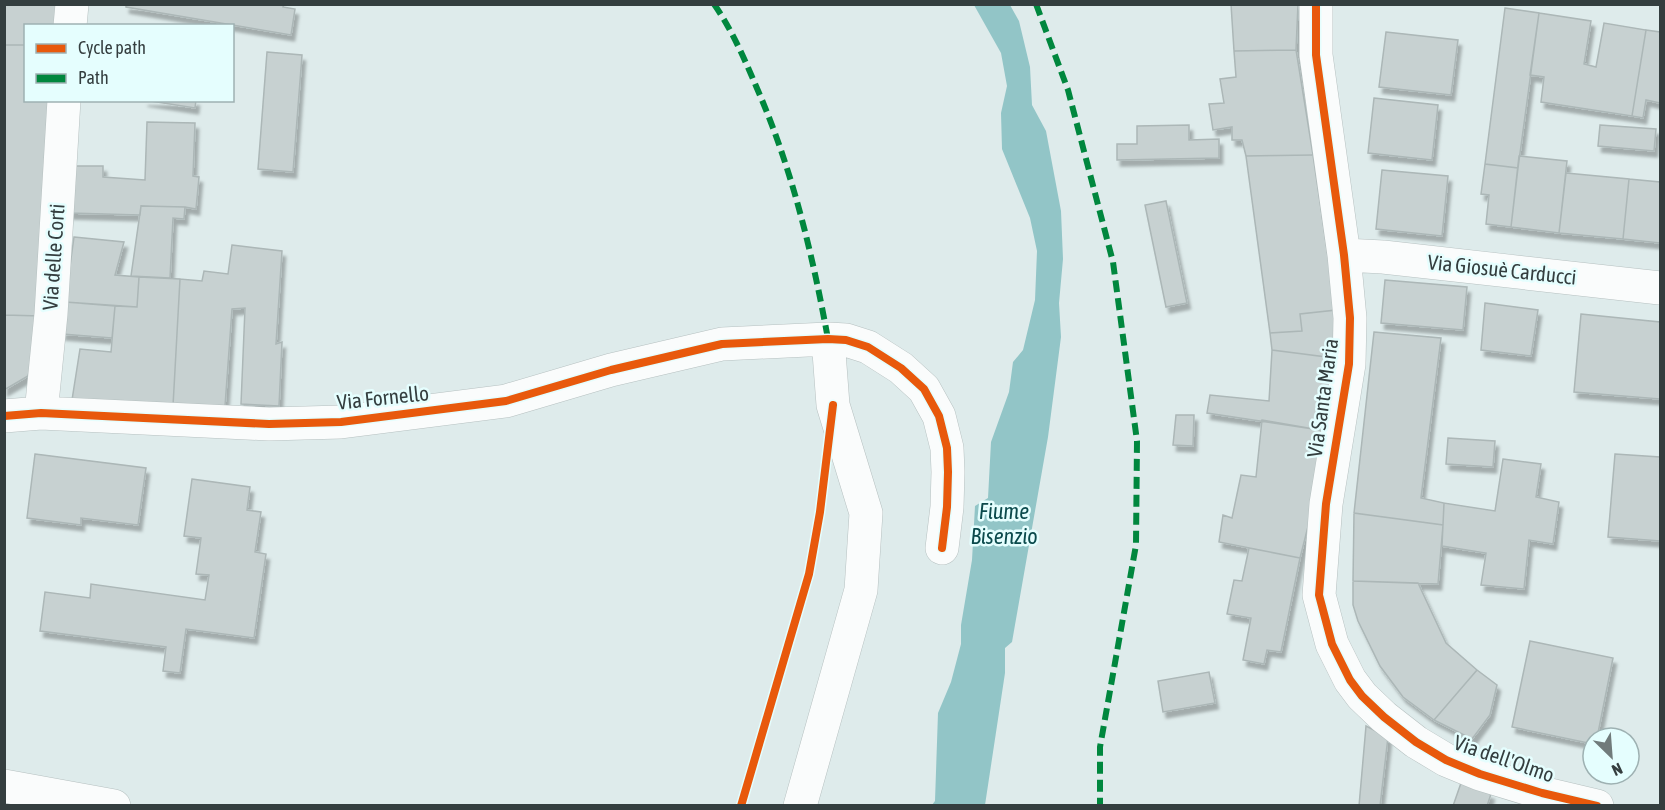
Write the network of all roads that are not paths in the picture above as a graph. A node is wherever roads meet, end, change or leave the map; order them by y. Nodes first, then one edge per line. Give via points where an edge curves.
1 (72, 4) edge
2 (1316, 4) edge
3 (70, 24) edge
4 (64, 102) edge
5 (1344, 255) junction
6 (1660, 288) edge
7 (828, 339) junction
8 (41, 413) junction
9 (4, 416) edge
10 (942, 548) dead end
11 (1404, 733) joint
12 (4, 786) edge
13 (114, 806) edge
14 (800, 806) edge
15 (1597, 806) edge

1 - 3 street
2 - 5 street, Via Santa Maria via 1316,55
4 - 8 street, Via delle Corti
5 - 6 street, Via Giosuè Carducci
5 - 11 street, Via Santa Maria via 1350,353 1326,504 1319,595 1332,644 1350,680 1370,704
7 - 8 street, Via Fornello via 722,344 611,370 506,401 341,422 268,424
7 - 10 street, Via Fornello via 868,347 901,368 924,389 939,416 948,472
7 - 14 street via 833,405 866,513 861,590
8 - 9 street, Via Fornello
11 - 15 street, Via dell'Olmo via 1446,760 1480,774
12 - 13 street

